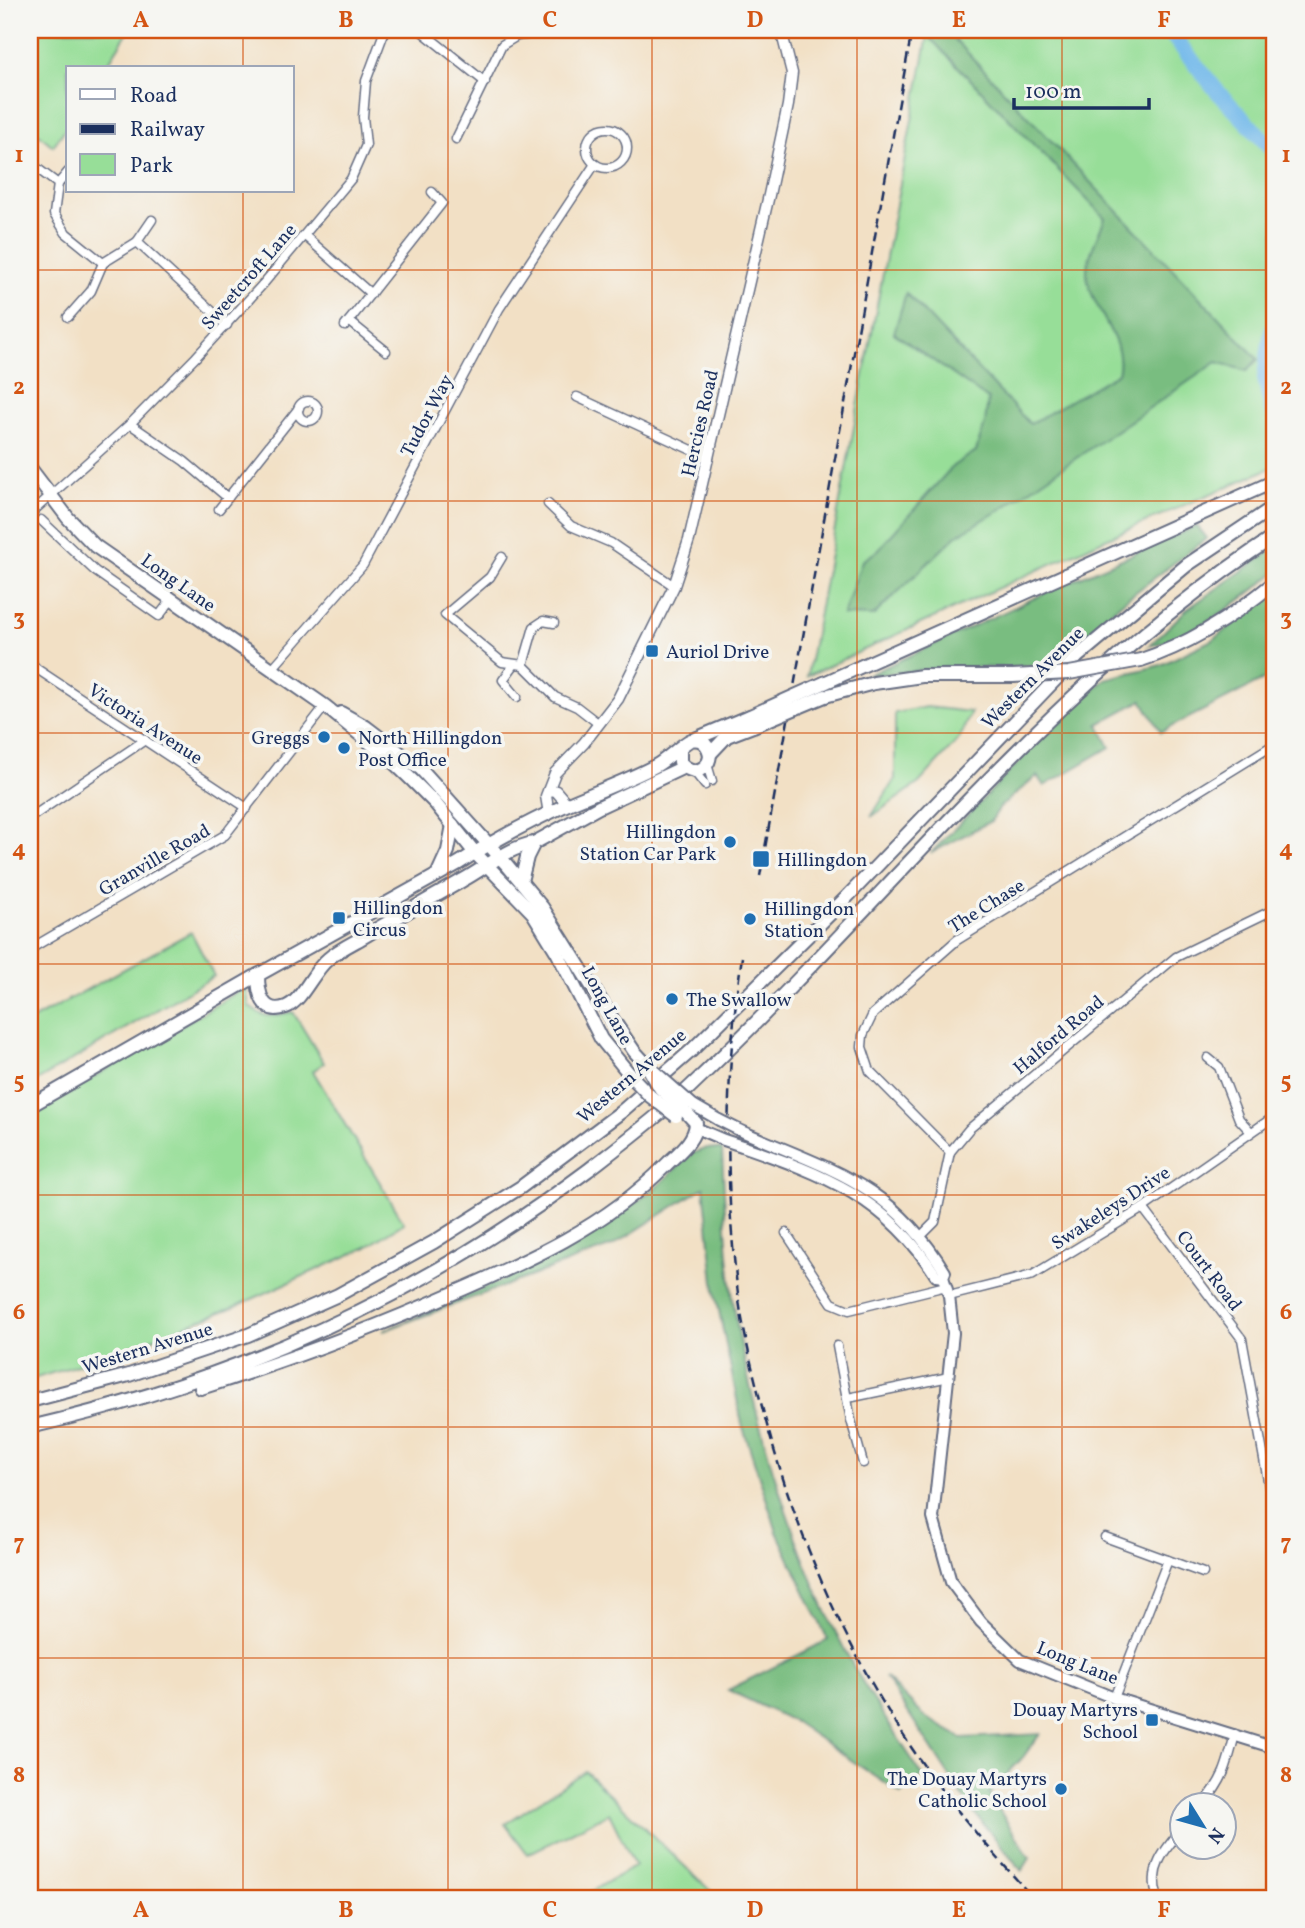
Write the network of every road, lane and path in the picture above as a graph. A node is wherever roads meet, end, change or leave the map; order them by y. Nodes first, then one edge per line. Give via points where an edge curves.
1 (385, 30) edge
2 (420, 30) edge
3 (781, 30) edge
4 (558, 31) edge
5 (485, 82) junction
6 (456, 139) dead end
7 (30, 163) edge
8 (595, 164) junction
9 (66, 174) edge
10 (58, 184) junction
11 (432, 192) dead end
12 (152, 220) dead end
13 (305, 236) junction
14 (137, 242) junction
15 (103, 263) junction
16 (371, 294) junction
17 (68, 317) dead end
18 (228, 325) junction
19 (386, 351) dead end
20 (577, 397) dead end
21 (299, 408) dead end
22 (130, 424) junction
23 (709, 457) junction
24 (30, 468) edge
25 (1275, 481) edge
26 (50, 496) junction
27 (228, 498) junction
28 (548, 504) dead end
29 (1275, 506) edge
30 (219, 509) dead end
31 (30, 514) edge
32 (41, 520) dead end
33 (1275, 536) edge
34 (502, 557) dead end
35 (1275, 582) edge
36 (674, 586) junction
37 (171, 600) junction
38 (554, 623) dead end
39 (30, 662) edge
40 (519, 665) junction
41 (271, 670) junction
42 (33, 672) edge
43 (825, 690) junction
44 (517, 696) dead end
45 (325, 706) junction
46 (751, 721) junction
47 (599, 724) junction
48 (695, 739) junction
49 (145, 740) junction
50 (1275, 744) edge
51 (680, 750) junction
52 (709, 759) junction
53 (689, 769) junction
54 (550, 790) junction
55 (568, 804) junction
56 (247, 808) junction
57 (549, 814) junction
58 (30, 818) edge
59 (453, 825) junction
60 (534, 843) junction
61 (488, 844) junction
62 (475, 853) junction
63 (499, 856) junction
64 (487, 864) junction
65 (438, 873) junction
66 (521, 881) junction
67 (1275, 908) edge
68 (30, 949) edge
69 (258, 975) junction
70 (1208, 1058) dead end
71 (30, 1106) edge
72 (684, 1110) junction
73 (1275, 1116) edge
74 (696, 1128) junction
75 (1251, 1132) junction
76 (950, 1153) junction
77 (1143, 1208) junction
78 (786, 1233) dead end
79 (921, 1236) junction
80 (946, 1286) junction
81 (837, 1346) dead end
82 (948, 1377) junction
83 (848, 1398) junction
84 (138, 1399) junction
85 (30, 1401) edge
86 (30, 1427) edge
87 (863, 1463) dead end
88 (1275, 1519) edge
89 (1105, 1537) dead end
90 (1168, 1560) junction
91 (1203, 1573) dead end
92 (1114, 1698) junction
93 (1235, 1734) junction
94 (1275, 1748) edge
95 (1214, 1792) edge
96 (1168, 1845) edge
97 (1158, 1898) edge

1 - 13 street, Sweetcroft Lane via 366,81 366,145 351,179
2 - 5 street
3 - 23 street, Hercies Road via 792,73 788,105
4 - 5 street via 517,36 502,45
5 - 6 street
7 - 10 street
8 - 8 street via 587,152 590,137 602,129 619,133 626,143 624,157 613,167
8 - 41 street, Tudor Way via 499,309 363,565
9 - 10 street
10 - 15 street via 54,214 66,233
11 - 16 street via 442,203
12 - 14 street
13 - 16 street
13 - 18 street, Sweetcroft Lane
14 - 15 street
14 - 18 street
15 - 17 street via 90,291
16 - 19 street via 347,323
18 - 22 street, Sweetcroft Lane
20 - 23 street
21 - 27 street
22 - 26 street, Sweetcroft Lane
22 - 27 street
23 - 36 street, Hercies Road
24 - 26 main road, Long Lane
25 - 43 main road
26 - 31 street, Sweetcroft Lane
26 - 37 main road, Long Lane via 94,545
27 - 30 street
28 - 36 street via 570,526 611,543
29 - 85 main road, Western Avenue via 1187,565 1077,657 845,899 691,1051 621,1112 521,1186 434,1242 338,1295 248,1335 130,1375
32 - 37 street via 95,570 159,616
33 - 84 main road via 1164,616 1080,690 713,1064 597,1163 510,1225 380,1302 255,1360
34 - 40 street via 489,577 445,615 502,662
35 - 43 main road, bridge via 1186,643 1141,660 1069,673 922,676
36 - 47 street, Hercies Road via 618,699
37 - 41 main road, Long Lane
38 - 40 street via 543,621 534,627
39 - 42 street, Victoria Avenue
40 - 44 street via 503,680
40 - 47 street via 555,697
41 - 45 main road, Long Lane
42 - 49 street, Victoria Avenue
43 - 46 main road, bridge
45 - 56 street, Granville Road
45 - 59 main road, Long Lane via 390,759
45 - 61 main road, Long Lane via 366,727 421,769
46 - 48 main road
46 - 52 main road via 727,736
47 - 54 street, Hercies Road via 555,773
48 - 51 main road
48 - 52 main road via 705,743
49 - 56 street, Victoria Avenue
49 - 58 street
50 - 76 street, The Chase via 957,940 873,1014 862,1047 870,1071
51 - 53 main road
51 - 55 main road via 645,771
52 - 53 main road via 699,770
52 - 53 street via 709,783
53 - 60 main road via 599,807
54 - 55 street via 556,790
54 - 57 street, Hercies Road via 546,796
55 - 57 main road
56 - 68 street, Granville Road via 225,835
57 - 61 main road
59 - 62 main road, Long Lane
59 - 65 main road
60 - 63 main road
60 - 66 main road
61 - 62 main road
61 - 63 main road, Long Lane
62 - 64 main road, Long Lane
62 - 65 main road
63 - 64 main road
63 - 66 main road, Long Lane
64 - 69 main road via 328,958 288,1007 271,1009 264,1004
64 - 72 main road, Long Lane, bridge via 533,913 601,1039 650,1096
65 - 69 main road
66 - 72 main road, Long Lane, bridge via 660,1088
67 - 76 street, Halford Road via 1175,957 970,1129
69 - 71 main road
70 - 75 street via 1219,1067 1239,1119
72 - 74 main road via 695,1119
72 - 79 main road, Long Lane, bridge via 719,1120 850,1178 895,1210
73 - 75 street, Swakeleys Drive
74 - 80 main road, bridge via 825,1177 867,1202 904,1232
74 - 84 main road via 689,1142 640,1190 595,1223 529,1260 311,1352 194,1390
75 - 77 street, Swakeleys Drive
76 - 79 street, Halford Road via 935,1222
77 - 80 street, Swakeleys Drive via 1033,1275
77 - 88 street, Court Road via 1242,1339
78 - 80 street, Swakeleys Drive via 832,1303 849,1310
79 - 80 main road, Long Lane via 945,1272
80 - 82 main road, Long Lane via 953,1333
81 - 83 street
82 - 83 street
82 - 92 main road, Long Lane via 933,1518 951,1582 981,1622 1020,1660
83 - 87 street
84 - 86 main road
89 - 90 street
90 - 91 street
90 - 92 street
92 - 93 main road, Long Lane
93 - 94 main road, Long Lane
93 - 95 street via 1225,1774
96 - 97 street via 1157,1864

